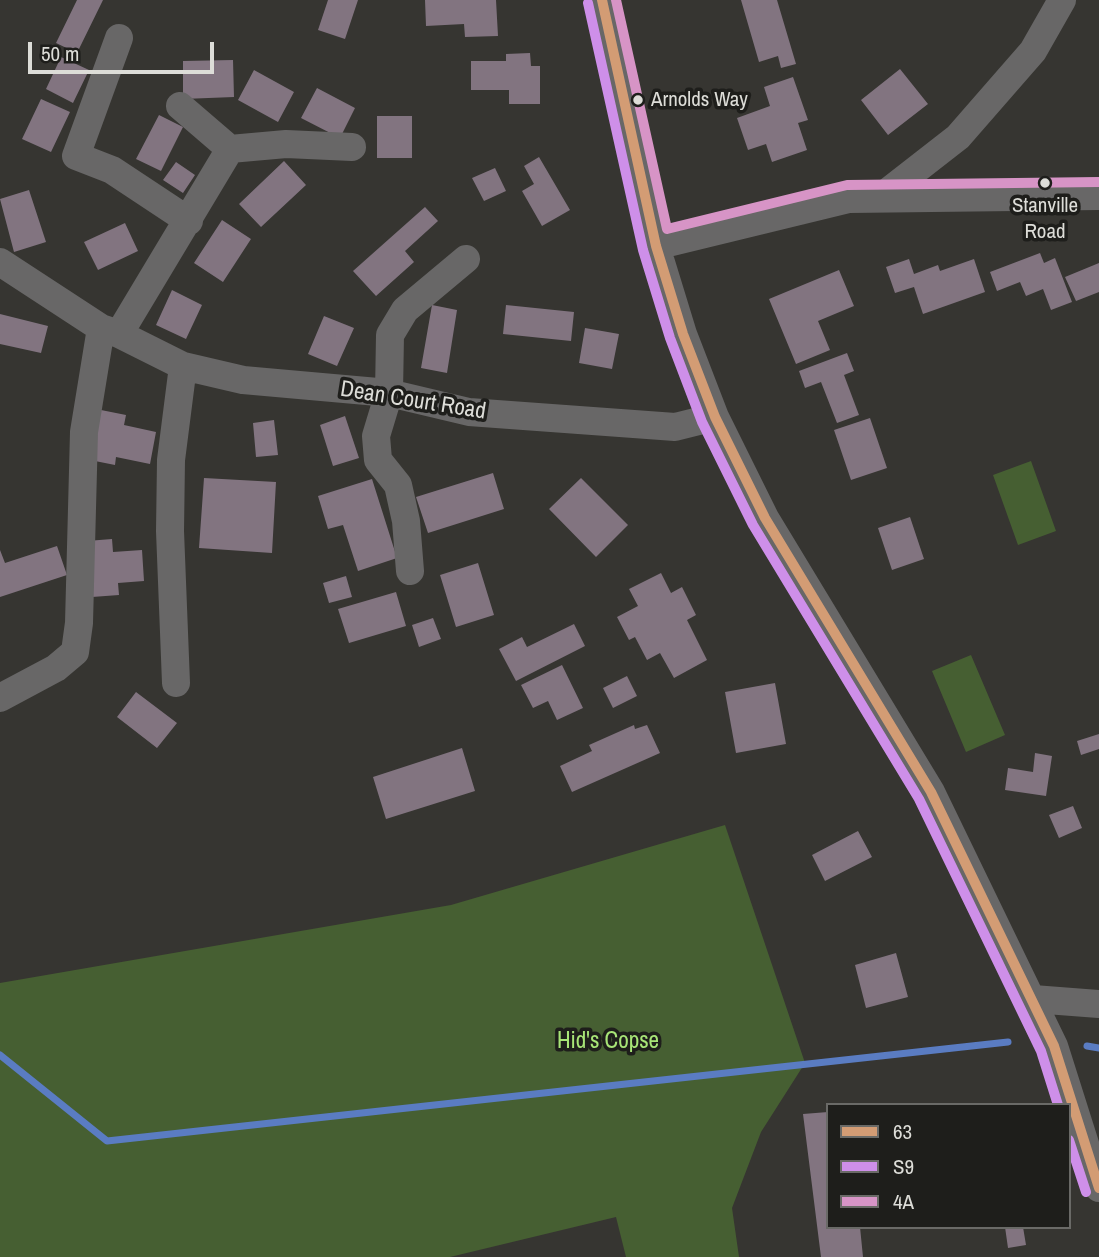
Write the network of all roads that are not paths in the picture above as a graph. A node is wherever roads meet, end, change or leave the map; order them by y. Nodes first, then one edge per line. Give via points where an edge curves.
1 (603, 0) edge
2 (1062, 0) edge
3 (119, 38) dead end
4 (180, 106) dead end
5 (352, 147) dead end
6 (230, 149) junction
7 (1099, 196) edge
8 (881, 197) junction
9 (189, 220) junction
10 (656, 246) junction
11 (466, 260) dead end
12 (0, 262) edge
13 (110, 331) junction
14 (183, 366) junction
15 (389, 393) junction
16 (715, 417) junction
17 (410, 571) dead end
18 (176, 683) dead end
19 (0, 698) edge
20 (1033, 999) junction
21 (1099, 1003) edge
22 (1099, 1188) edge

1 - 10 street
2 - 8 street via 1033,51 958,136
3 - 9 street via 76,156 112,170
4 - 6 street
5 - 6 street via 286,144
6 - 9 street
7 - 8 street
8 - 10 street via 849,199
9 - 13 street
10 - 16 street
11 - 15 street via 405,310 390,335
12 - 13 street, Dean Court Road
13 - 14 street, Dean Court Road
13 - 19 street via 83,432 75,652 57,668
14 - 15 street, Dean Court Road via 243,380
14 - 18 street via 171,460
15 - 16 street, Dean Court Road via 469,412 675,427
15 - 17 street via 376,436 378,460 398,485
16 - 20 street via 765,518 931,792
20 - 21 street
20 - 22 street via 1054,1046

